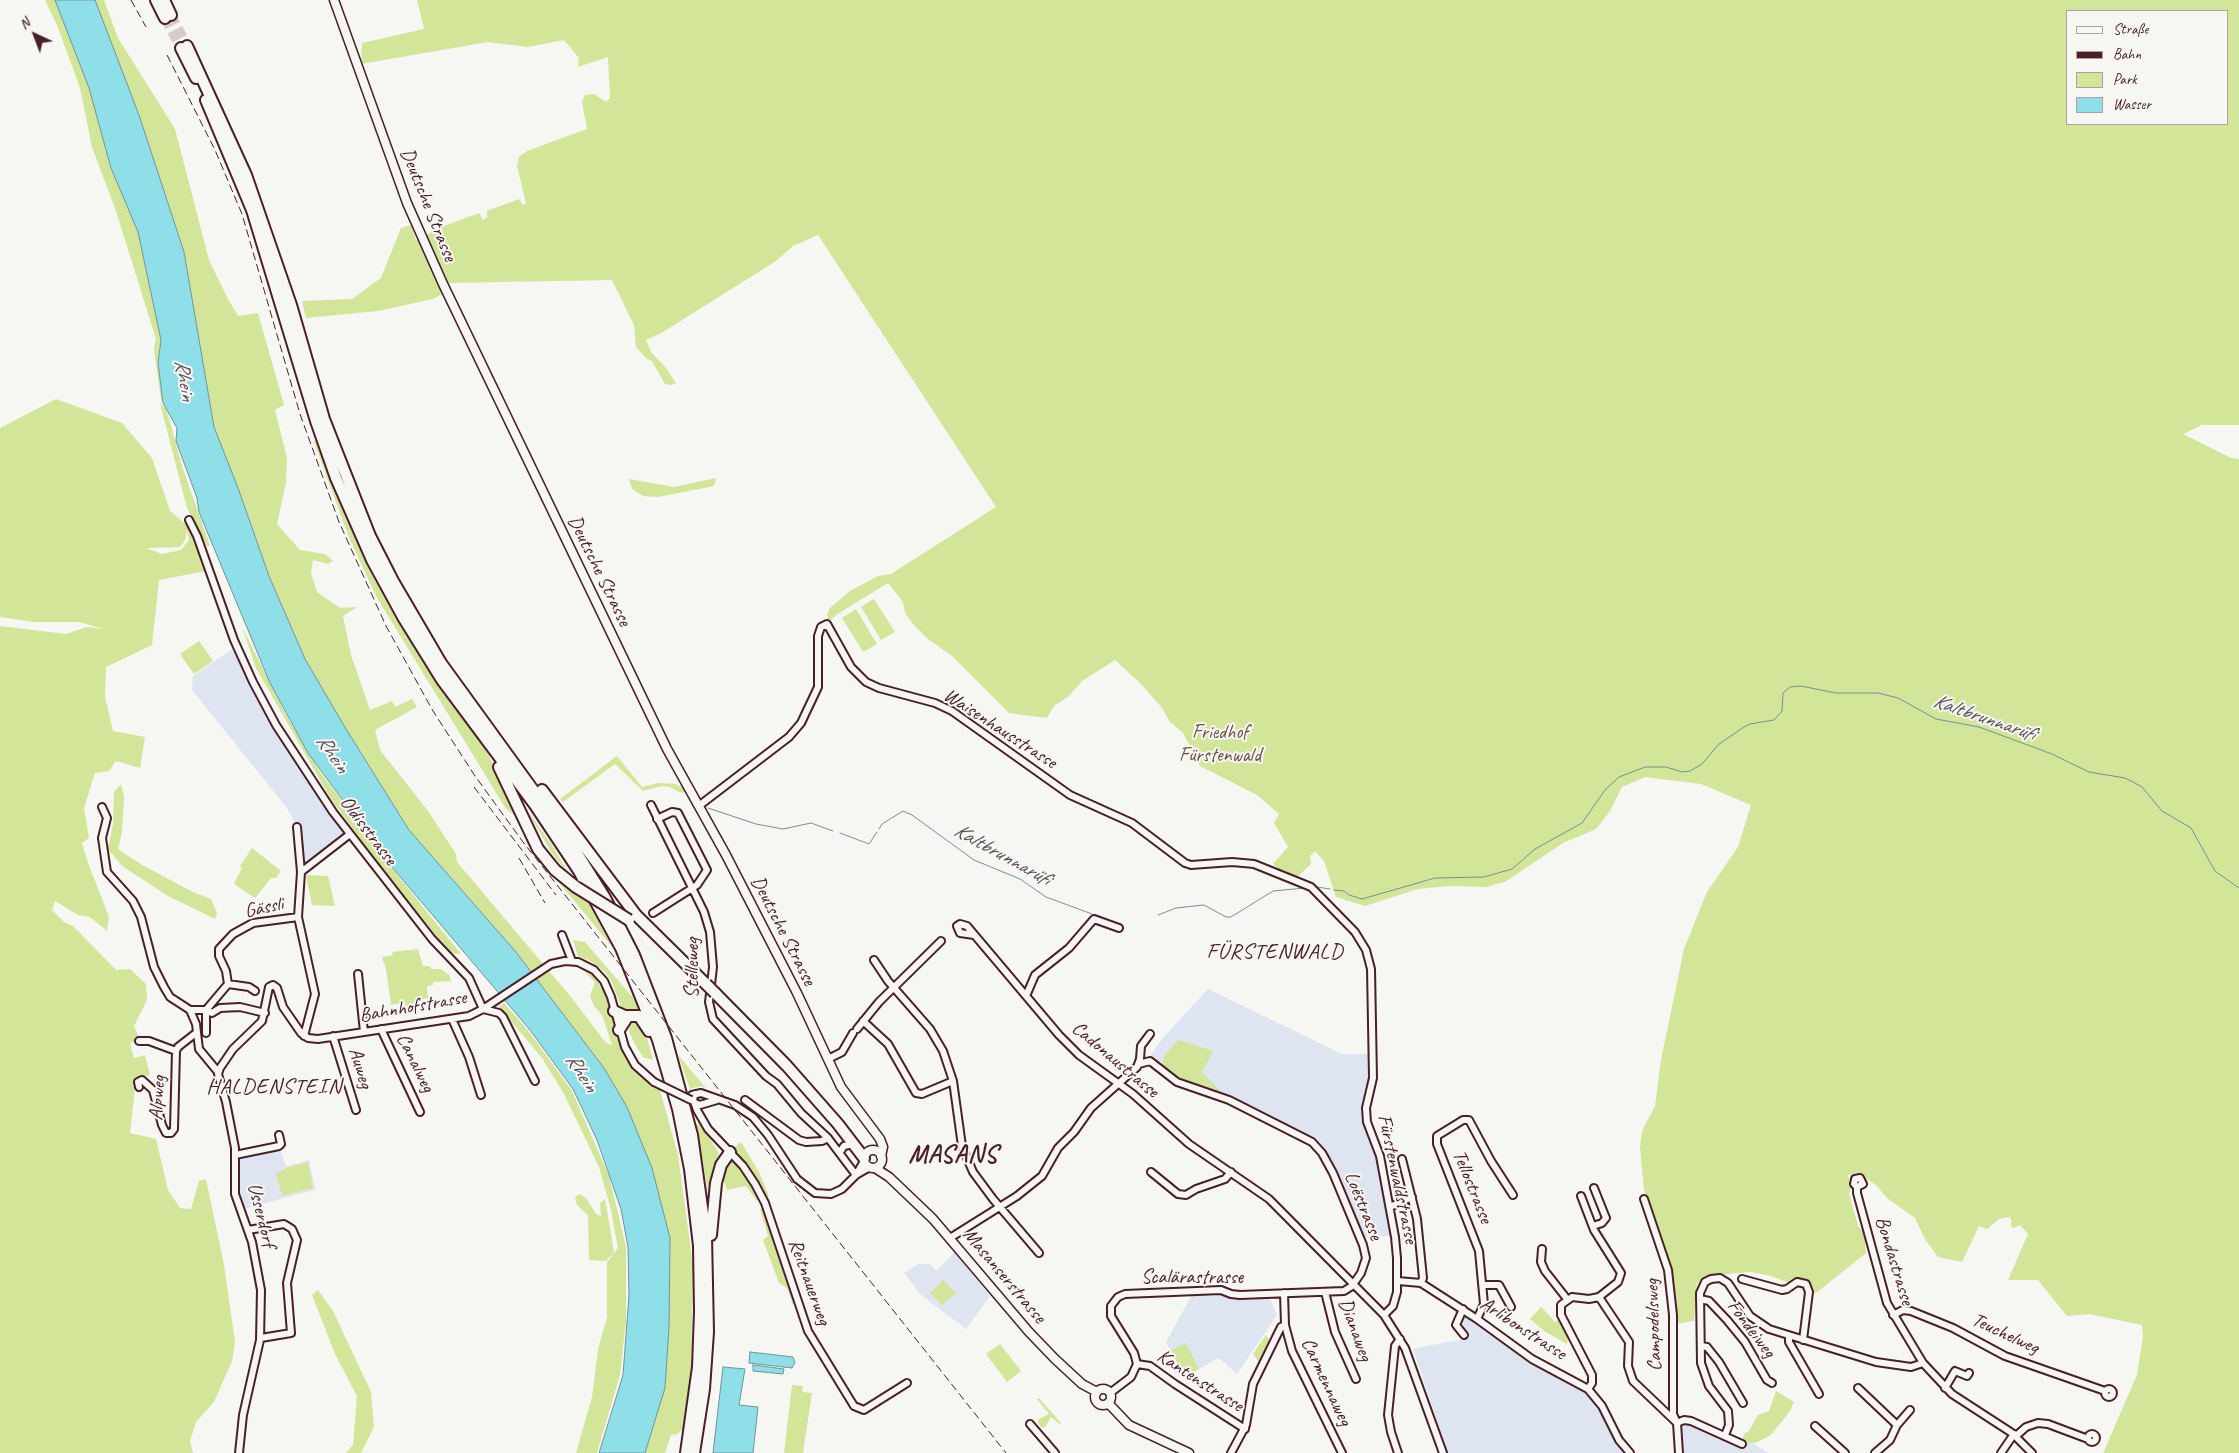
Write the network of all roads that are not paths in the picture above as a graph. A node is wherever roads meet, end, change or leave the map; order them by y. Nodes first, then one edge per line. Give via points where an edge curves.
1 (156, 0) edge
2 (164, 0) edge
3 (334, 0) edge
4 (189, 520) dead end
5 (466, 699) junction
6 (467, 715) junction
7 (651, 805) dead end
8 (700, 805) junction
9 (102, 807) dead end
10 (658, 819) junction
11 (297, 827) dead end
12 (350, 834) junction
13 (301, 872) junction
14 (1312, 887) joint
15 (691, 888) junction
16 (653, 914) dead end
17 (298, 917) junction
18 (1119, 928) dead end
19 (562, 935) dead end
20 (974, 935) dead end
21 (941, 941) dead end
22 (874, 960) dead end
23 (572, 961) junction
24 (693, 973) junction
25 (358, 974) dead end
26 (228, 984) junction
27 (894, 988) junction
28 (254, 991) dead end
29 (1026, 996) junction
30 (207, 1007) junction
31 (483, 1009) junction
32 (190, 1010) junction
33 (614, 1011) junction
34 (265, 1013) junction
35 (628, 1016) junction
36 (452, 1019) junction
37 (863, 1021) junction
38 (381, 1029) junction
39 (619, 1030) junction
40 (364, 1032) junction
41 (196, 1033) junction
42 (206, 1033) dead end
43 (1150, 1034) dead end
44 (304, 1036) junction
45 (334, 1036) junction
46 (139, 1041) dead end
47 (176, 1051) junction
48 (828, 1059) junction
49 (1139, 1064) junction
50 (218, 1072) junction
51 (535, 1081) dead end
52 (953, 1081) junction
53 (1119, 1083) junction
54 (138, 1088) dead end
55 (481, 1096) dead end
56 (696, 1100) junction
57 (717, 1100) junction
58 (745, 1100) dead end
59 (356, 1110) dead end
60 (420, 1112) dead end
61 (681, 1124) junction
62 (838, 1124) junction
63 (279, 1135) dead end
64 (878, 1135) junction
65 (828, 1138) junction
66 (853, 1144) junction
67 (730, 1152) junction
68 (840, 1152) junction
69 (235, 1155) junction
70 (868, 1155) junction
71 (1402, 1159) dead end
72 (877, 1163) junction
73 (1151, 1172) dead end
74 (1231, 1172) junction
75 (856, 1175) junction
76 (1857, 1187) dead end
77 (1594, 1188) dead end
78 (1513, 1195) dead end
79 (1581, 1196) dead end
80 (1412, 1197) junction
81 (1644, 1199) dead end
82 (999, 1207) junction
83 (1390, 1207) junction
84 (1593, 1226) junction
85 (248, 1230) junction
86 (950, 1238) junction
87 (1542, 1248) dead end
88 (1039, 1253) dead end
89 (1742, 1279) dead end
90 (1398, 1281) junction
91 (1421, 1283) junction
92 (1353, 1285) junction
93 (1482, 1285) junction
94 (1325, 1292) junction
95 (1284, 1293) junction
96 (1599, 1297) junction
97 (1567, 1299) junction
98 (1700, 1299) junction
99 (1511, 1307) dead end
100 (1462, 1309) junction
101 (708, 1313) junction
102 (1893, 1315) junction
103 (1384, 1316) junction
104 (1477, 1318) junction
105 (1286, 1325) junction
106 (1464, 1335) dead end
107 (1789, 1336) junction
108 (260, 1338) junction
109 (1400, 1339) junction
110 (1803, 1340) junction
111 (1701, 1346) junction
112 (1923, 1363) junction
113 (1137, 1364) junction
114 (1969, 1372) dead end
115 (1356, 1379) dead end
116 (907, 1383) dead end
117 (1772, 1383) dead end
118 (1858, 1388) dead end
119 (1945, 1388) junction
120 (1588, 1389) junction
121 (2105, 1391) dead end
122 (1097, 1392) junction
123 (1110, 1393) junction
124 (1820, 1394) dead end
125 (1743, 1402) dead end
126 (1108, 1403) junction
127 (1910, 1410) dead end
128 (1677, 1423) junction
129 (1030, 1424) dead end
130 (1897, 1425) junction
131 (1815, 1426) dead end
132 (1245, 1429) junction
133 (1725, 1435) junction
134 (2015, 1435) junction
135 (2088, 1438) dead end
136 (1742, 1444) dead end
137 (239, 1453) edge
138 (686, 1453) edge
139 (694, 1453) edge
140 (1055, 1453) edge
141 (1189, 1453) edge
142 (1231, 1453) edge
143 (1342, 1453) edge
144 (1398, 1453) edge
145 (1443, 1453) edge
146 (1630, 1453) edge
147 (1679, 1453) edge
148 (1845, 1453) edge
149 (1876, 1453) edge
150 (2001, 1453) edge
151 (2032, 1453) edge

1 - 2 highway via 168,16
3 - 8 main road, Deutsche Strasse via 417,228 663,741
4 - 12 street, Oldisstrasse via 253,682 304,770
5 - 6 highway via 412,615 361,516 324,419 258,207 235,147 184,47 242,184 264,246 316,421 350,511 403,617
5 - 24 highway via 557,810 636,915
5 - 101 highway via 585,865 615,917 651,997 680,1082 695,1154 706,1236
6 - 24 highway, bridge via 506,780 538,849 555,870 629,920
6 - 61 highway via 562,844 607,920 644,1002 664,1058
7 - 10 street, Stelleweg
8 - 14 street, Waisenhausstrasse via 789,737 801,723 818,687 818,636 821,627 827,624 851,667 866,682 935,703 952,712 1070,795 1132,822 1185,863 1254,864
8 - 48 main road, Deutsche Strasse
9 - 32 street via 107,818 102,838 106,869 133,901 145,927 154,967 164,987 170,997
10 - 15 street, Stelleweg
10 - 15 street via 672,812 678,813 704,864 705,872 697,885
11 - 13 street
12 - 13 street
12 - 31 street, Oldisstrasse via 432,940 469,978
13 - 17 street
14 - 83 street, Fürstenwaldstrasse via 1355,932 1369,959 1373,1078 1366,1108 1367,1122 1380,1156
15 - 16 street
15 - 65 street, Stelleweg via 704,912 712,941 709,1002 714,1019 777,1084 800,1113
17 - 26 street, Gässli via 253,923 223,942 218,954
17 - 44 street via 315,994
18 - 29 street via 1094,919 1069,948 1035,975
19 - 23 street
20 - 29 street, Cadonaustrasse
21 - 27 street
22 - 27 street
23 - 31 street, Bahnhofstrasse via 548,965
23 - 33 street via 587,966 601,977
24 - 62 highway, bridge via 762,1039
25 - 40 street
26 - 28 street via 249,987
26 - 30 street
27 - 37 street
27 - 52 street via 935,1037
29 - 53 street, Cadonaustrasse via 1078,1055
30 - 32 street
30 - 34 street via 216,1012 220,1008 240,1007
30 - 42 street
31 - 36 street, Bahnhofstrasse
31 - 51 street via 503,1017
32 - 41 street
33 - 35 highway
33 - 39 street
34 - 44 street via 267,990 273,985 285,1011
34 - 50 street via 260,1024 233,1049
35 - 39 highway
35 - 61 highway via 639,1016 649,1029
36 - 38 street, Bahnhofstrasse
36 - 55 street via 469,1057
37 - 48 street via 842,1052
37 - 52 street via 888,1044 916,1093 922,1094
38 - 40 street, Bahnhofstrasse
38 - 60 street, Canalweg
39 - 56 street, bridge via 632,1060 654,1082
40 - 45 street, Bahnhofstrasse
41 - 47 street
41 - 50 street via 199,1050
43 - 49 street via 1141,1046
44 - 45 street, Bahnhofstrasse via 316,1039
45 - 59 street, Auweg
46 - 47 street
47 - 54 street, Alpweg via 174,1129 171,1132 166,1133 162,1125 153,1090 142,1080 138,1082
48 - 64 main road, Deutsche Strasse via 845,1093
49 - 53 street
49 - 92 street, Loëstrasse via 1150,1061 1183,1085 1229,1100 1312,1142 1331,1168 1364,1245 1364,1267
50 - 69 street, Usserdorf
52 - 82 street via 962,1146 974,1174
53 - 74 street, Cadonaustrasse via 1189,1144
53 - 82 street via 1093,1106 1058,1148 1042,1176
56 - 57 street
56 - 57 street via 698,1092
56 - 67 street, Reitnauerweg via 702,1118
57 - 75 street via 753,1116 791,1171 811,1191 837,1192
58 - 65 street via 799,1140 822,1141
61 - 138 highway via 695,1204 700,1281 698,1367
62 - 66 highway
62 - 70 highway
63 - 69 street via 279,1146
64 - 70 main road via 878,1146
64 - 72 main road via 882,1145
65 - 68 street, Stelleweg
66 - 68 street via 844,1146
66 - 70 highway
67 - 101 highway via 721,1165 714,1195 712,1291
67 - 116 street, Reitnauerweg via 747,1171 762,1197 808,1331 854,1406 864,1410
68 - 75 street, Stelleweg
69 - 85 street, Usserdorf via 236,1194
70 - 72 main road
70 - 72 main road
70 - 75 street
71 - 80 street
72 - 75 street
72 - 86 main road, Masanserstrasse
73 - 74 street via 1182,1195 1225,1179
74 - 92 street, Cadonaustrasse via 1277,1205
76 - 102 street, Bondastrasse
77 - 84 street via 1606,1218
78 - 93 street, Tellostrasse via 1469,1120 1463,1120 1437,1136 1437,1144 1477,1242
79 - 84 street
80 - 83 street
80 - 91 street via 1420,1237
81 - 128 street, Campodelsweg via 1668,1270
82 - 86 street
82 - 88 street
83 - 90 street, Fürstenwaldstrasse
84 - 96 street via 1622,1273 1618,1282
85 - 108 street, Usserdorf via 261,1290
85 - 108 street via 281,1224 296,1235 297,1246 287,1283 290,1334
86 - 122 main road, Masanserstrasse via 1034,1336 1077,1380
87 - 97 street via 1541,1262 1545,1271
89 - 110 street via 1782,1290 1797,1282 1806,1284 1809,1292
90 - 91 street, Arlibonstrasse
90 - 103 street, Fürstenwaldstrasse via 1395,1302
91 - 100 street, Arlibonstrasse
92 - 94 street, Scalärastrasse via 1344,1291
92 - 103 street
93 - 99 street via 1499,1285
93 - 104 street, Tellostrasse via 1484,1304
94 - 95 street, Scalärastrasse
94 - 115 street, Dianaweg via 1331,1322
95 - 105 street, Carmennaweg
95 - 113 street, Scalärastrasse via 1240,1295 1221,1290 1125,1294 1118,1297 1111,1306 1111,1316 1134,1353
96 - 97 street
96 - 128 street via 1629,1342 1628,1366 1633,1381
97 - 120 street via 1560,1310 1592,1375
98 - 107 street via 1705,1282 1723,1279 1757,1322
98 - 111 street
98 - 117 street, Fondeiweg via 1709,1301 1727,1320
100 - 104 street, Arlibonstrasse
100 - 106 street via 1456,1325
101 - 139 highway via 704,1389
102 - 112 street, Bondastrasse
102 - 121 street, Teuchelweg via 1903,1310 1911,1311 1953,1328 2005,1356
103 - 109 street
104 - 120 street, Arlibonstrasse via 1532,1359
105 - 132 street via 1281,1328 1253,1384
105 - 143 street, Carmennaweg via 1298,1367
107 - 110 street
107 - 124 street via 1789,1342
108 - 137 street, Usserdorf via 243,1415
109 - 144 street via 1396,1346 1388,1415
109 - 145 street
110 - 112 street via 1876,1362 1906,1367
111 - 125 street via 1707,1347 1719,1362
111 - 133 street via 1705,1379 1728,1411 1730,1422
112 - 119 street, Bondastrasse
113 - 123 street via 1131,1377
113 - 132 street, Kantenstrasse via 1150,1366
114 - 119 street via 1967,1376 1955,1370
118 - 130 street
119 - 134 street, Bondastrasse
120 - 146 street, Arlibonstrasse
122 - 123 main road via 1104,1389
122 - 126 main road via 1097,1401 1103,1405
123 - 126 main road
126 - 141 main road via 1129,1425
127 - 130 street
128 - 133 street via 1687,1420
128 - 147 street, Campodelsweg
129 - 140 street
130 - 149 street via 1894,1436
131 - 148 street
132 - 142 street
133 - 136 street
134 - 135 street via 2026,1426 2038,1423
134 - 150 street
134 - 151 street, Bondastrasse

